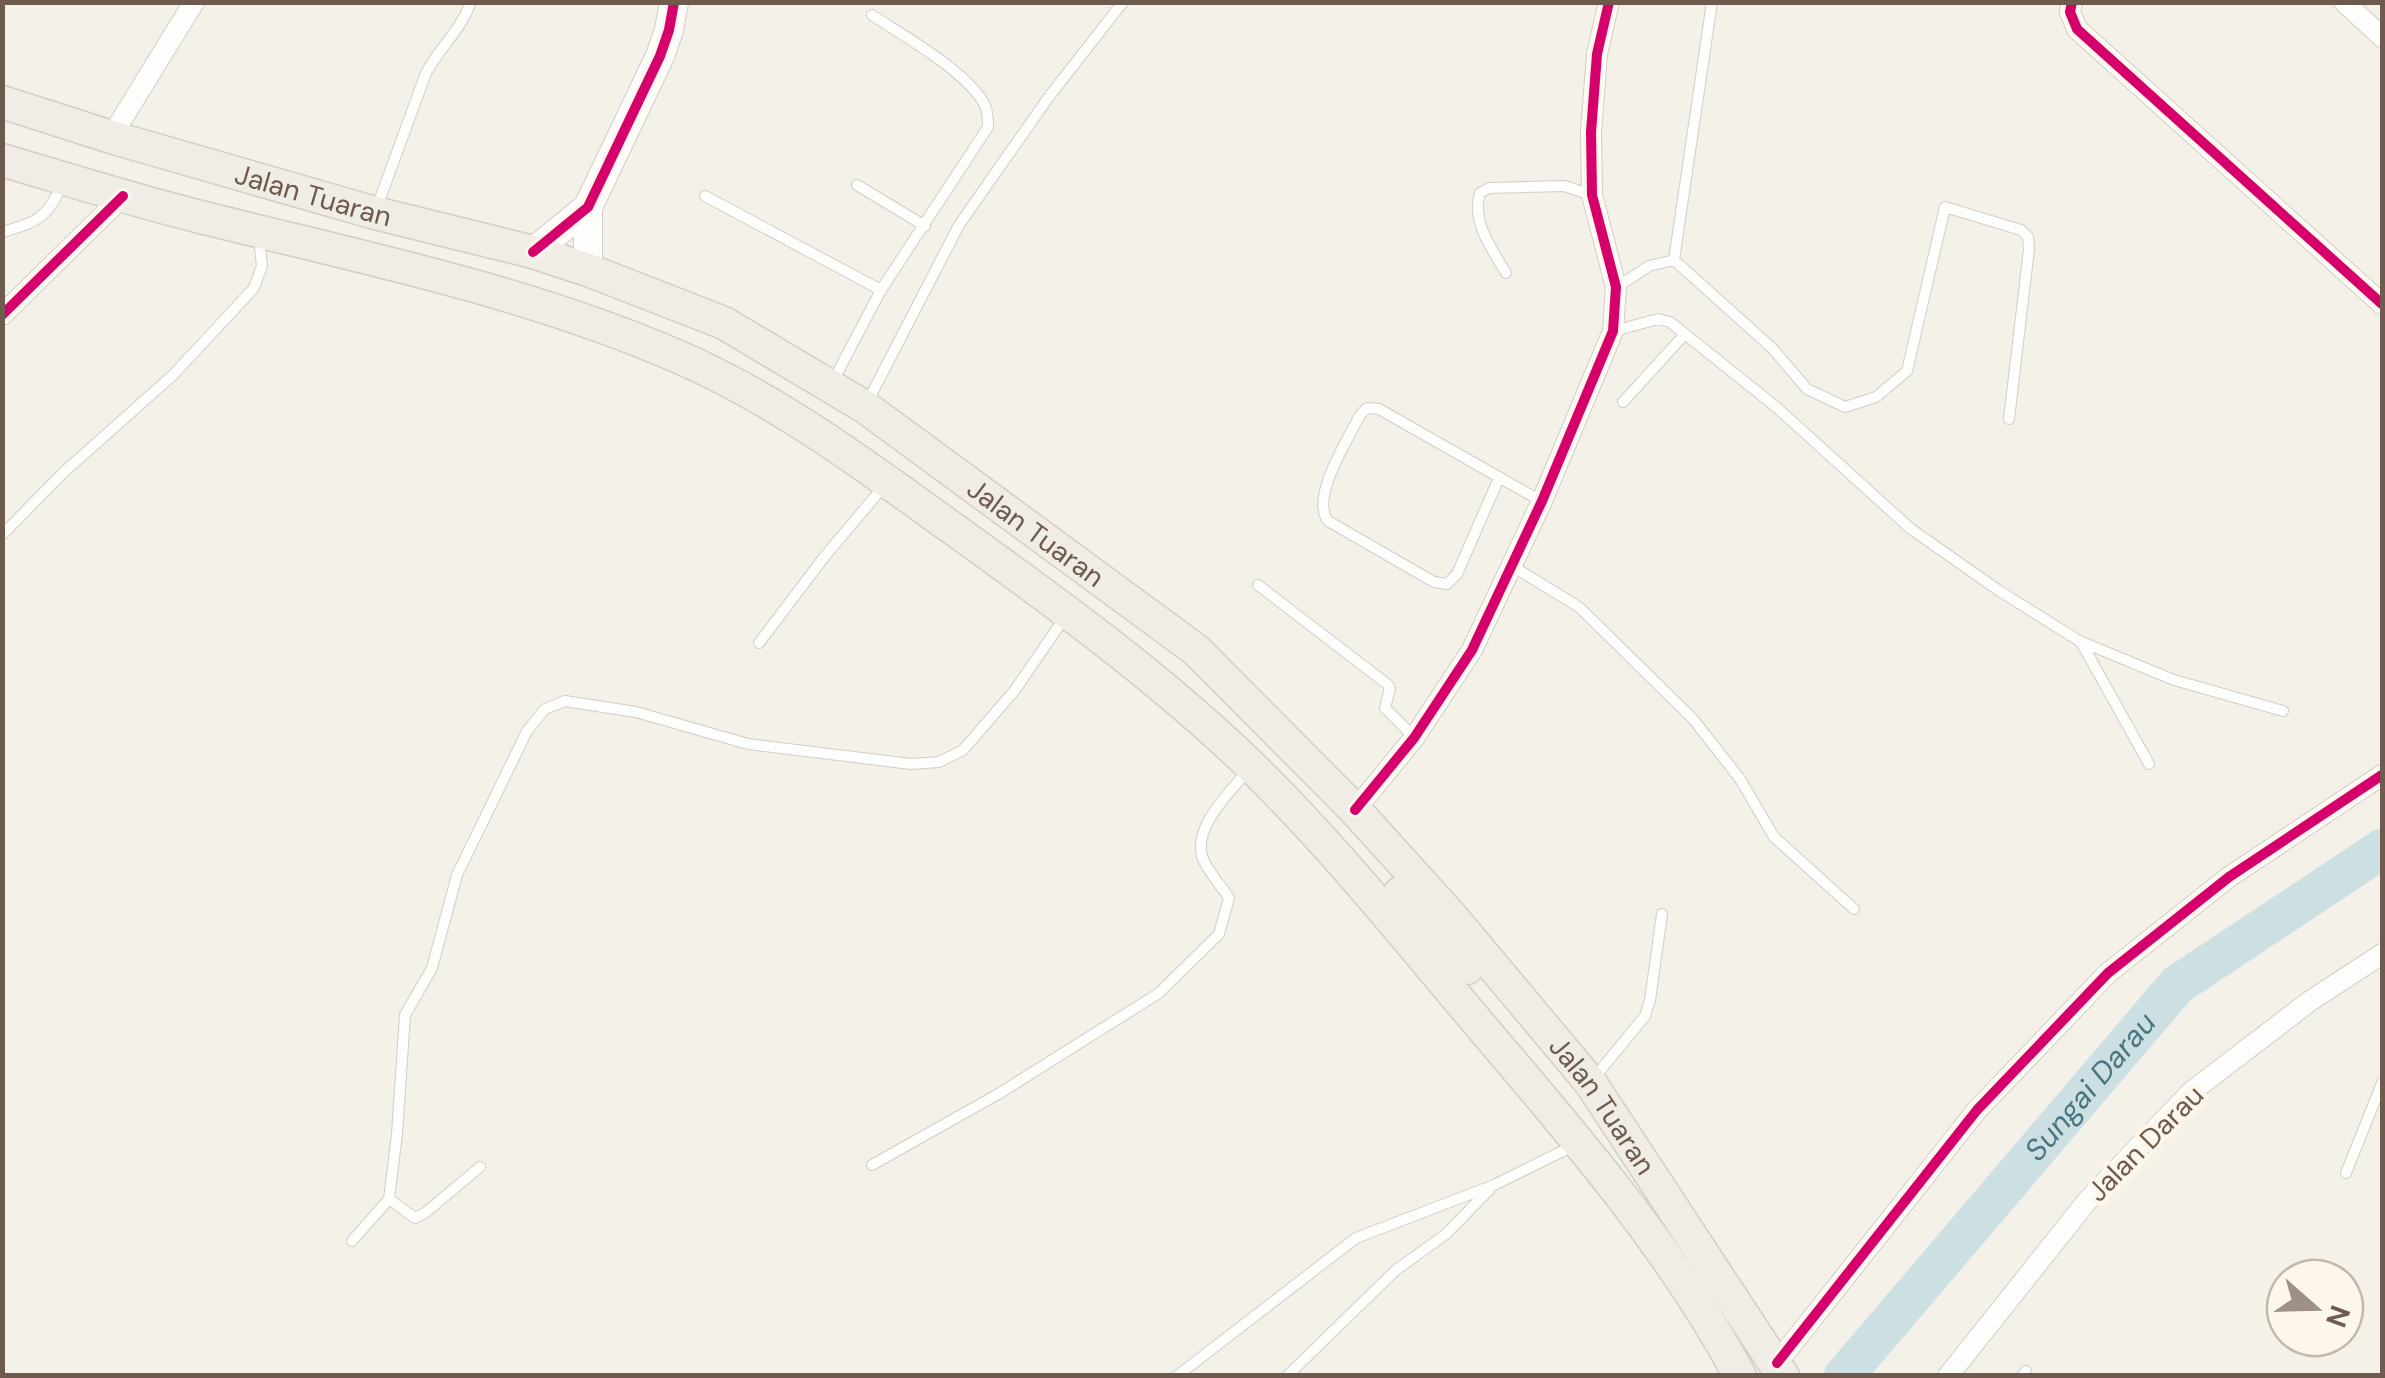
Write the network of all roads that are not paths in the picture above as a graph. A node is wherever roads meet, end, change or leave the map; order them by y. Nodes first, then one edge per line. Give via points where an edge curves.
1 (194, 2) edge
2 (471, 2) edge
3 (674, 2) edge
4 (1123, 2) edge
5 (1609, 2) edge
6 (1712, 2) edge
7 (2344, 2) edge
8 (2071, 7) edge
9 (872, 14) dead end
10 (2382, 37) edge
11 (2, 102) edge
12 (111, 137) junction
13 (2, 160) edge
14 (64, 178) junction
15 (857, 184) dead end
16 (123, 196) junction
17 (705, 196) dead end
18 (1592, 196) junction
19 (588, 207) junction
20 (376, 213) junction
21 (925, 226) junction
22 (259, 231) junction
23 (2, 232) edge
24 (533, 252) junction
25 (1674, 260) junction
26 (588, 270) junction
27 (1506, 273) dead end
28 (1616, 288) junction
29 (882, 290) junction
30 (2382, 304) edge
31 (2, 315) edge
32 (1613, 331) junction
33 (1685, 334) junction
34 (831, 384) junction
35 (1623, 402) dead end
36 (865, 407) junction
37 (2009, 419) dead end
38 (1499, 478) junction
39 (888, 482) junction
40 (1542, 502) junction
41 (2, 535) edge
42 (1511, 566) junction
43 (1258, 585) dead end
44 (1068, 612) junction
45 (2081, 642) junction
46 (759, 644) dead end
47 (2283, 710) dead end
48 (1279, 731) junction
49 (1414, 738) junction
50 (2149, 764) dead end
51 (1251, 766) junction
52 (2382, 774) edge
53 (1355, 810) junction
54 (1854, 909) dead end
55 (1662, 914) dead end
56 (2382, 954) edge
57 (1590, 1082) junction
58 (2382, 1082) edge
59 (1532, 1086) junction
60 (1578, 1144) junction
61 (872, 1165) dead end
62 (480, 1167) dead end
63 (2346, 1173) dead end
64 (1494, 1185) junction
65 (388, 1199) junction
66 (352, 1241) dead end
67 (1780, 1370) edge
68 (1177, 1376) edge
69 (1287, 1376) edge
70 (1740, 1376) edge
71 (1948, 1376) edge

1 - 12 street
2 - 20 lane via 426,73
3 - 19 street via 660,56
4 - 36 lane via 959,225
5 - 18 street via 1596,54
6 - 25 lane
7 - 10 street
8 - 30 street via 2077,29
9 - 21 lane via 942,64 988,109 988,126
11 - 12 main road, Jalan Tuaran
12 - 20 main road, Jalan Tuaran
13 - 14 main road, Jalan Tuaran
14 - 16 main road, Jalan Tuaran
14 - 23 lane via 54,204 36,222
15 - 21 lane
16 - 22 main road, Jalan Tuaran
16 - 31 street
17 - 29 lane
18 - 27 lane via 1565,186 1480,193 1480,224
18 - 28 street
19 - 24 street
19 - 26 street
20 - 24 main road, Jalan Tuaran
21 - 29 lane
22 - 39 main road, Jalan Tuaran via 488,287 612,330 738,386
22 - 41 lane via 262,266 254,288 173,375
24 - 26 main road, Jalan Tuaran
25 - 28 lane via 1649,266
25 - 37 lane via 1772,348 1807,389 1845,406 1876,398 1907,370 1945,207 2021,230 2028,248
26 - 34 main road, Jalan Tuaran via 724,323
28 - 32 street
29 - 34 lane
32 - 33 lane via 1658,319
32 - 40 street
33 - 35 lane
33 - 45 lane via 1911,529
34 - 36 main road, Jalan Tuaran
36 - 48 main road, Jalan Tuaran via 1148,612
38 - 38 lane via 1367,408 1323,492 1322,513 1447,584
38 - 40 lane
39 - 44 main road, Jalan Tuaran
39 - 46 lane
40 - 42 street
42 - 49 street via 1472,650
42 - 54 lane via 1579,607 1693,719 1774,837
43 - 49 lane via 1388,684 1385,708
44 - 51 main road, Jalan Tuaran
44 - 65 lane via 1015,690 963,750 939,762 748,744 636,712 565,701 545,710 458,874 432,968 405,1015
45 - 47 lane via 2174,680
45 - 50 lane
48 - 53 main road, Jalan Tuaran
48 - 59 main road via 1298,777 1539,1054 1546,1070
49 - 53 street
51 - 59 main road, Jalan Tuaran
51 - 61 lane via 1204,828 1202,858 1229,898 1219,934 1160,993
52 - 67 street via 2229,877 2108,973 1976,1110
53 - 57 main road, Jalan Tuaran
55 - 57 lane via 1645,1016
56 - 71 street, Jalan Darau via 2191,1092 2088,1200
57 - 67 main road, Jalan Tuaran
58 - 63 lane
59 - 60 main road, Jalan Tuaran
60 - 64 lane
60 - 70 main road, Jalan Tuaran via 1666,1258
62 - 65 lane via 414,1218
64 - 68 lane via 1356,1238
64 - 69 lane
65 - 66 lane

